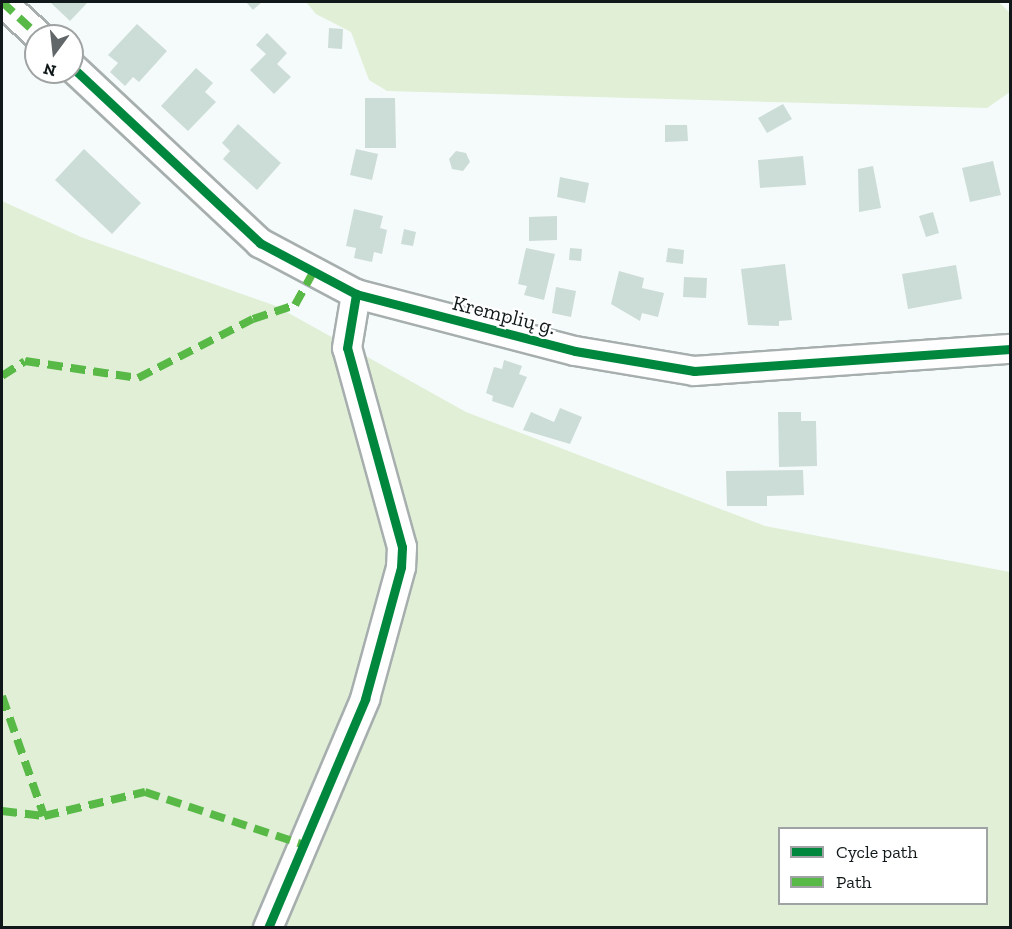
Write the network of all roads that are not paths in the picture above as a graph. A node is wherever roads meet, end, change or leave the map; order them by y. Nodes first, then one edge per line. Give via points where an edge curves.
1 (2, 2) edge
2 (26, 24) edge
3 (84, 78) edge
4 (356, 294) junction
5 (1011, 349) edge
6 (268, 927) edge

1 - 2 street
3 - 4 street, Kremplių g. via 260,243
4 - 5 street, Kremplių g. via 575,351 694,371
4 - 6 street via 347,348 402,547 401,567 365,699

